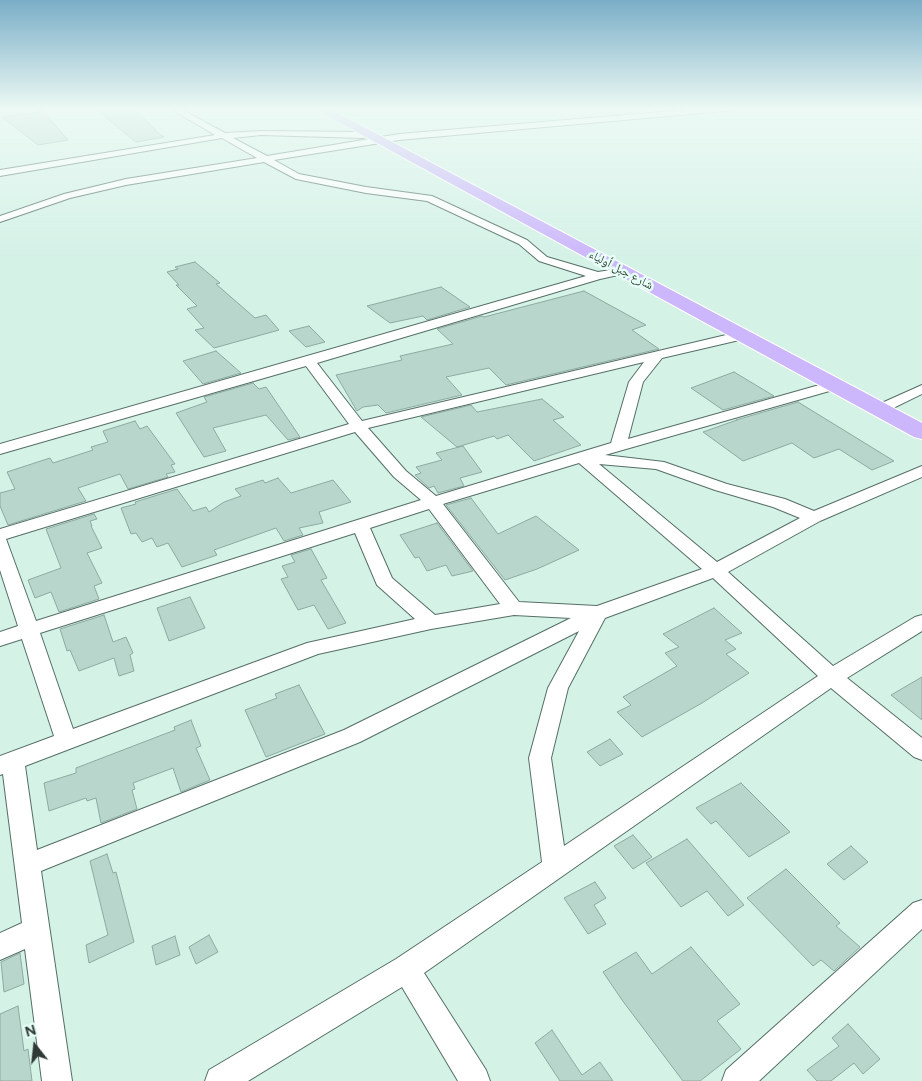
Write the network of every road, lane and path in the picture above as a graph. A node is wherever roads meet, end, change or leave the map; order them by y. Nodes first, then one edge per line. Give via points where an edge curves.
1 (87, 158) edge
2 (260, 158) edge
3 (271, 158) edge
4 (412, 158) edge
5 (263, 160) junction
6 (0, 173) edge
7 (0, 220) edge
8 (623, 271) junction
9 (598, 276) junction
10 (743, 335) junction
11 (658, 354) junction
12 (309, 361) junction
13 (835, 385) junction
14 (922, 390) edge
15 (880, 409) junction
16 (358, 426) junction
17 (922, 432) edge
18 (618, 446) junction
19 (0, 449) edge
20 (582, 457) junction
21 (922, 471) edge
22 (433, 502) junction
23 (814, 518) junction
24 (360, 525) junction
25 (0, 535) edge
26 (0, 543) edge
27 (715, 571) junction
28 (514, 608) junction
29 (598, 613) junction
30 (431, 622) junction
31 (922, 622) edge
32 (29, 629) junction
33 (0, 639) edge
34 (832, 678) junction
35 (66, 740) junction
36 (922, 751) edge
37 (6, 763) edge
38 (27, 865) junction
39 (555, 868) junction
40 (922, 912) edge
41 (36, 930) junction
42 (0, 947) edge
43 (406, 969) junction
44 (57, 1081) edge
45 (220, 1081) edge
46 (474, 1081) edge
47 (736, 1081) edge

1 - 6 street
2 - 5 street
3 - 5 street
4 - 8 highway, شارع جبل أولياء
5 - 7 street via 126,182 67,196
5 - 9 street via 296,176 429,198 523,242 543,259
8 - 9 street
8 - 10 highway, شارع جبل أولياء
9 - 12 street
10 - 11 street
10 - 13 highway, شارع جبل أولياء
11 - 16 street
11 - 18 street via 636,382
12 - 16 street
12 - 19 street
13 - 15 highway, شارع جبل أولياء
13 - 18 street
14 - 15 street
15 - 17 highway, شارع جبل أولياء
16 - 22 street via 400,474
16 - 25 street
18 - 20 street
20 - 22 street
20 - 23 street via 658,465 779,503
20 - 27 street
21 - 23 street
22 - 24 street
22 - 28 street
23 - 27 street
24 - 30 street via 384,581
24 - 32 street
26 - 32 street
27 - 29 street
27 - 34 street
28 - 29 street
28 - 30 street
29 - 38 street via 352,736
29 - 39 street via 558,688 540,758
30 - 35 street via 314,648
31 - 34 street
32 - 33 street
32 - 35 street
34 - 36 street
34 - 39 street
35 - 37 street
37 - 38 street
38 - 41 street
39 - 43 street
40 - 47 street
41 - 42 street
41 - 44 street
43 - 45 street
43 - 46 street

